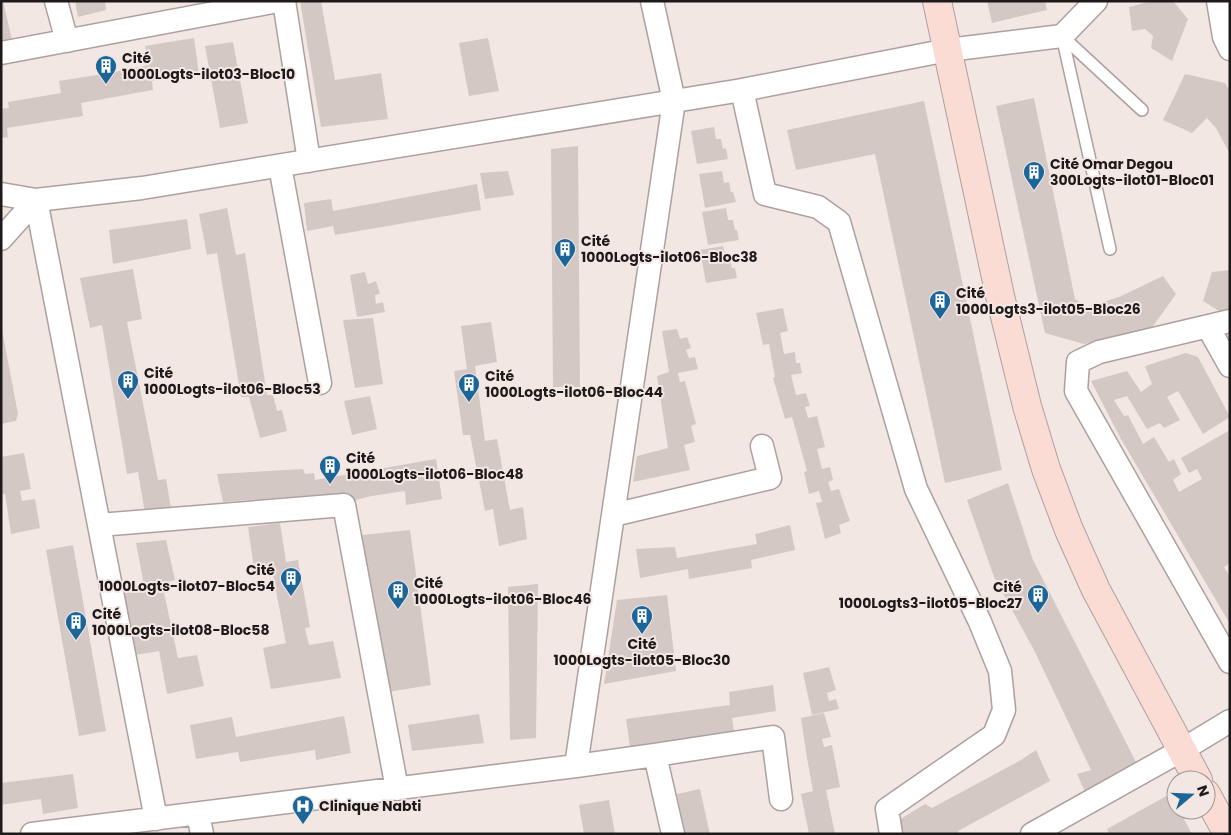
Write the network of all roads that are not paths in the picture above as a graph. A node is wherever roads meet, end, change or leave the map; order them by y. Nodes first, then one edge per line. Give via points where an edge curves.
1 (56, 1) edge
2 (278, 1) edge
3 (284, 1) edge
4 (652, 1) edge
5 (937, 1) edge
6 (1096, 1) edge
7 (1218, 1) edge
8 (1062, 36) junction
9 (67, 41) junction
10 (1230, 49) edge
11 (948, 50) junction
12 (1, 53) edge
13 (742, 90) junction
14 (674, 101) junction
15 (1142, 110) dead end
16 (309, 161) junction
17 (280, 166) junction
18 (1, 194) edge
19 (36, 200) junction
20 (1, 239) edge
21 (1110, 249) dead end
22 (1230, 321) edge
23 (1208, 327) junction
24 (1230, 366) edge
25 (320, 383) dead end
26 (762, 446) dead end
27 (613, 515) junction
28 (99, 525) junction
29 (1230, 662) edge
30 (1230, 720) edge
31 (1182, 750) junction
32 (655, 756) junction
33 (576, 766) junction
34 (1193, 770) edge
35 (397, 788) junction
36 (782, 799) dead end
37 (1216, 812) edge
38 (156, 819) junction
39 (200, 824) edge
40 (32, 834) edge
41 (673, 834) edge
42 (891, 834) edge
43 (1032, 834) edge
44 (1228, 834) edge

1 - 9 street
2 - 9 street
3 - 16 street
4 - 14 street
5 - 11 main road
6 - 8 street
7 - 10 street via 1224,37
8 - 11 street
8 - 15 lane
8 - 21 lane
9 - 12 street
11 - 13 street
11 - 31 main road via 1002,306 1046,469 1096,590
13 - 14 street
13 - 42 street via 765,194 818,207 839,222 916,489 1000,671 1004,710 994,735 887,809
14 - 16 street
14 - 27 street
16 - 17 street
17 - 19 street via 142,188
17 - 25 street
18 - 19 street
19 - 20 street
19 - 28 street
22 - 23 street
23 - 24 street
23 - 29 street via 1092,355 1078,362 1076,391
26 - 27 street via 770,478
27 - 33 street
28 - 35 street via 344,504
28 - 38 street
30 - 31 street
31 - 34 main road
31 - 43 street
32 - 33 street
32 - 36 street via 772,737
32 - 41 street
33 - 35 street
35 - 39 street
37 - 44 main road
38 - 39 street
38 - 40 street

